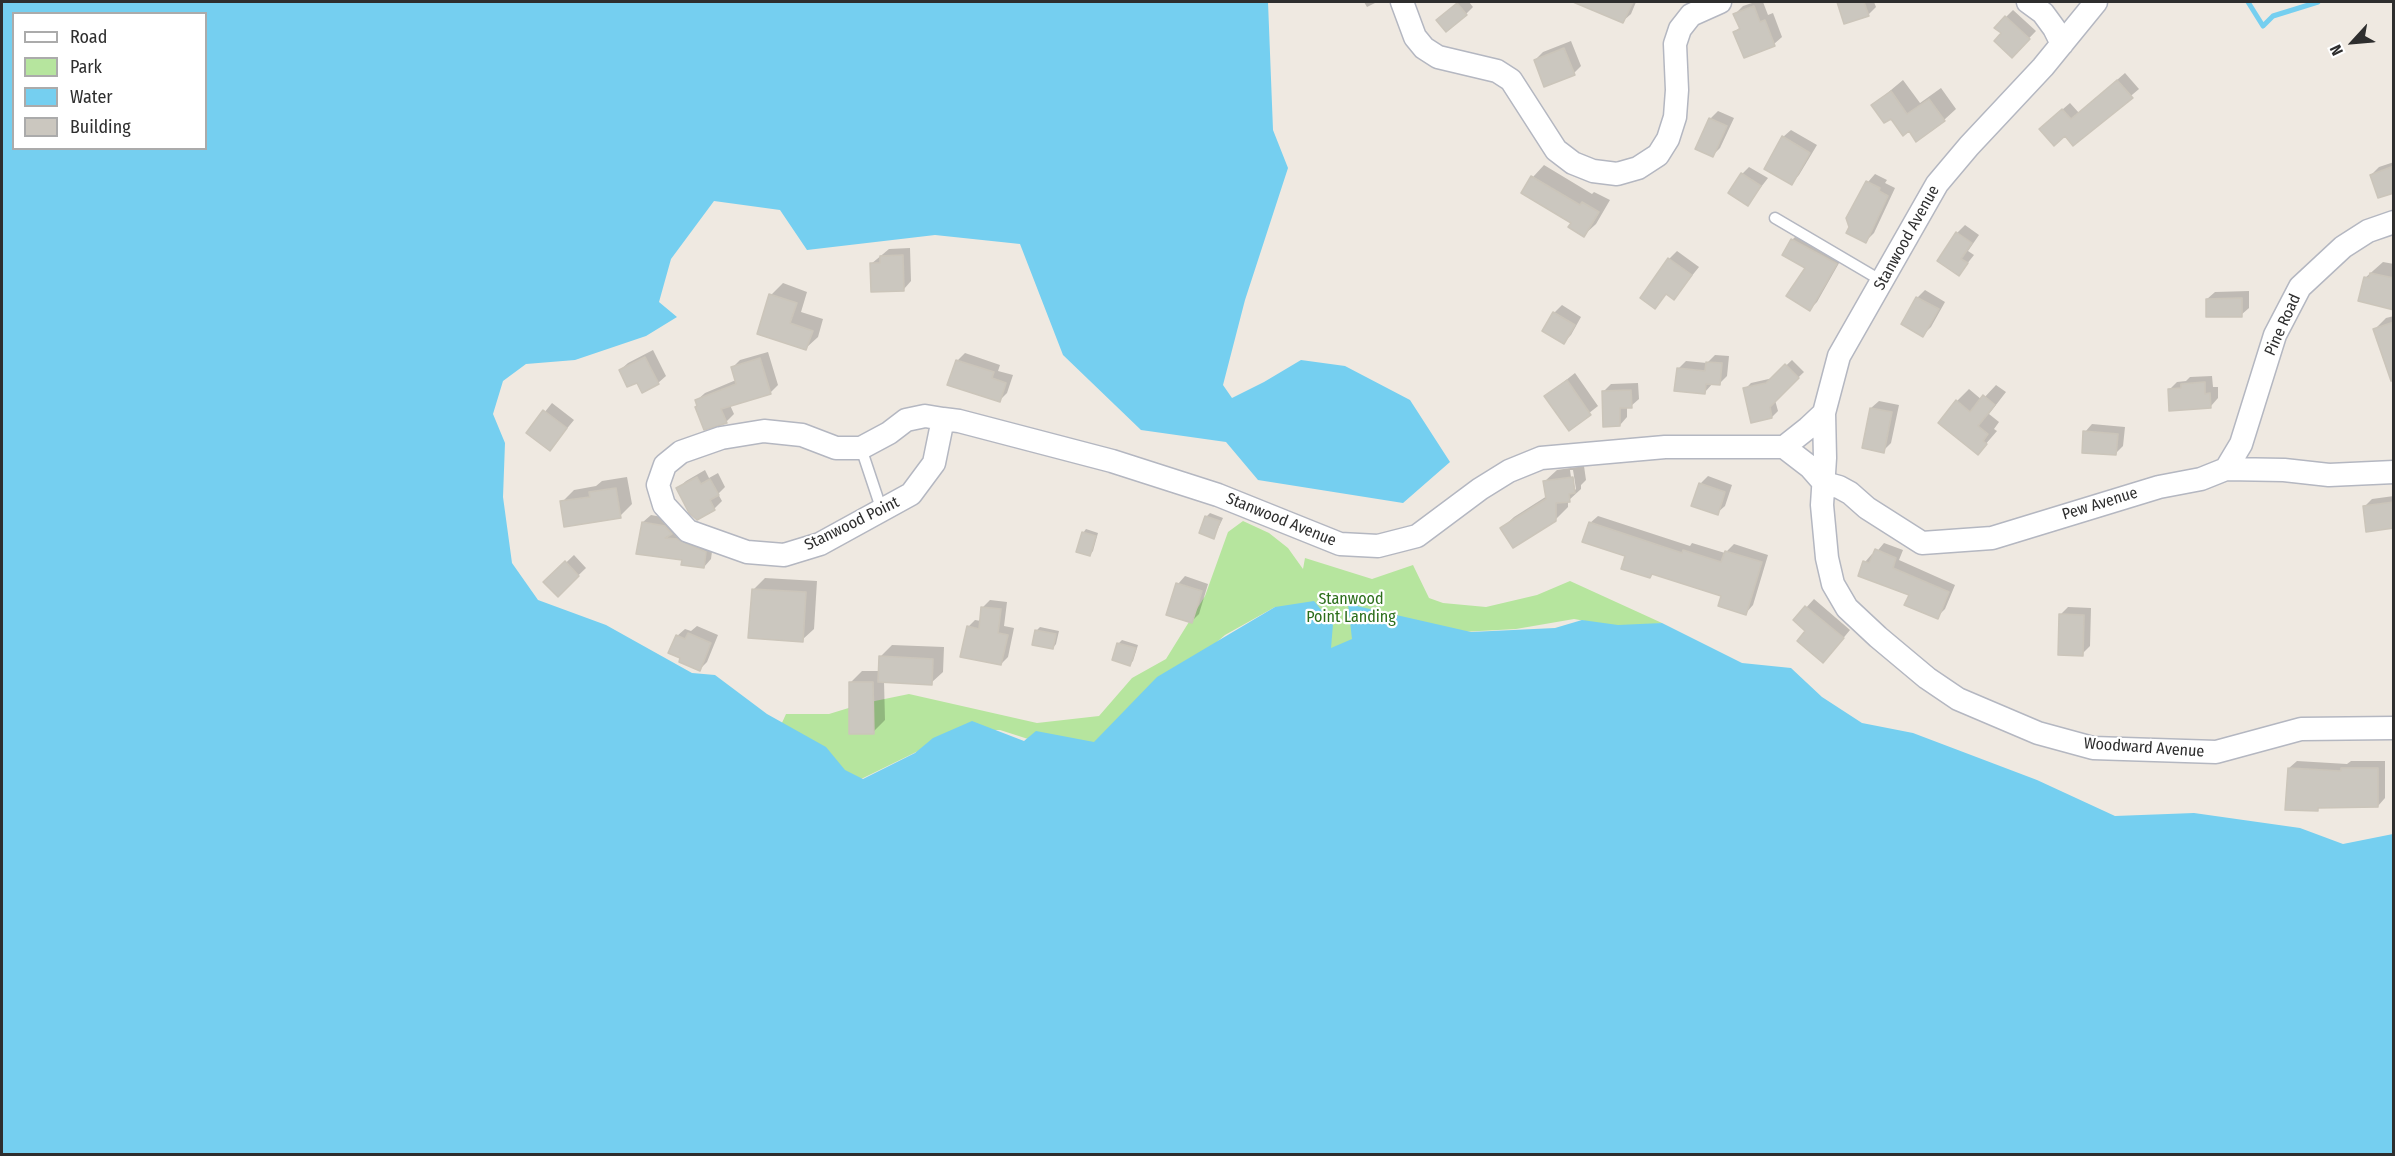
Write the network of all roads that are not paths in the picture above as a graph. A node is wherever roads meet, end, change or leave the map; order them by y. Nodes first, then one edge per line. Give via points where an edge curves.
1 (1402, 2) edge
2 (1720, 2) edge
3 (2028, 2) edge
4 (2096, 2) edge
5 (2062, 44) junction
6 (1775, 218) dead end
7 (2394, 222) edge
8 (1882, 281) junction
9 (1824, 413) junction
10 (944, 419) junction
11 (1784, 447) junction
12 (861, 448) junction
13 (2226, 469) junction
14 (2394, 472) edge
15 (1824, 483) junction
16 (882, 512) junction
17 (2394, 728) edge

1 - 2 street via 1414,37 1424,48 1438,57 1497,71 1511,80 1556,150 1593,171 1617,174 1638,168 1658,155 1668,139 1675,117 1675,44 1680,29 1691,15
3 - 5 street via 2043,13
4 - 5 street, Stanwood Avenue
5 - 8 street, Stanwood Avenue via 1937,184
6 - 8 lane
7 - 13 street, Pine Road via 2368,231 2343,247 2300,287 2275,334 2241,444
8 - 9 street, Stanwood Avenue via 1839,356
9 - 11 street
9 - 15 street, Stanwood Avenue
10 - 11 street, Stanwood Avenue via 1112,461 1218,495 1340,544 1378,546 1417,536 1480,489 1509,471 1542,458 1665,447
10 - 12 street via 924,416 906,420
10 - 16 street, Stanwood Point via 934,463 911,494
11 - 15 street
12 - 16 lane
12 - 16 street, Stanwood Point via 836,448 802,435 764,430 721,438 681,452 665,465 658,485 664,505 688,531 747,552 784,555 819,544
13 - 14 street, Pew Avenue via 2329,475
13 - 15 street, Pew Avenue via 1992,538 1922,543 1867,508 1851,493
15 - 17 street, Woodward Avenue via 1827,558 1833,584 1847,608 1958,699 2038,732 2093,748 2216,752 2301,729

